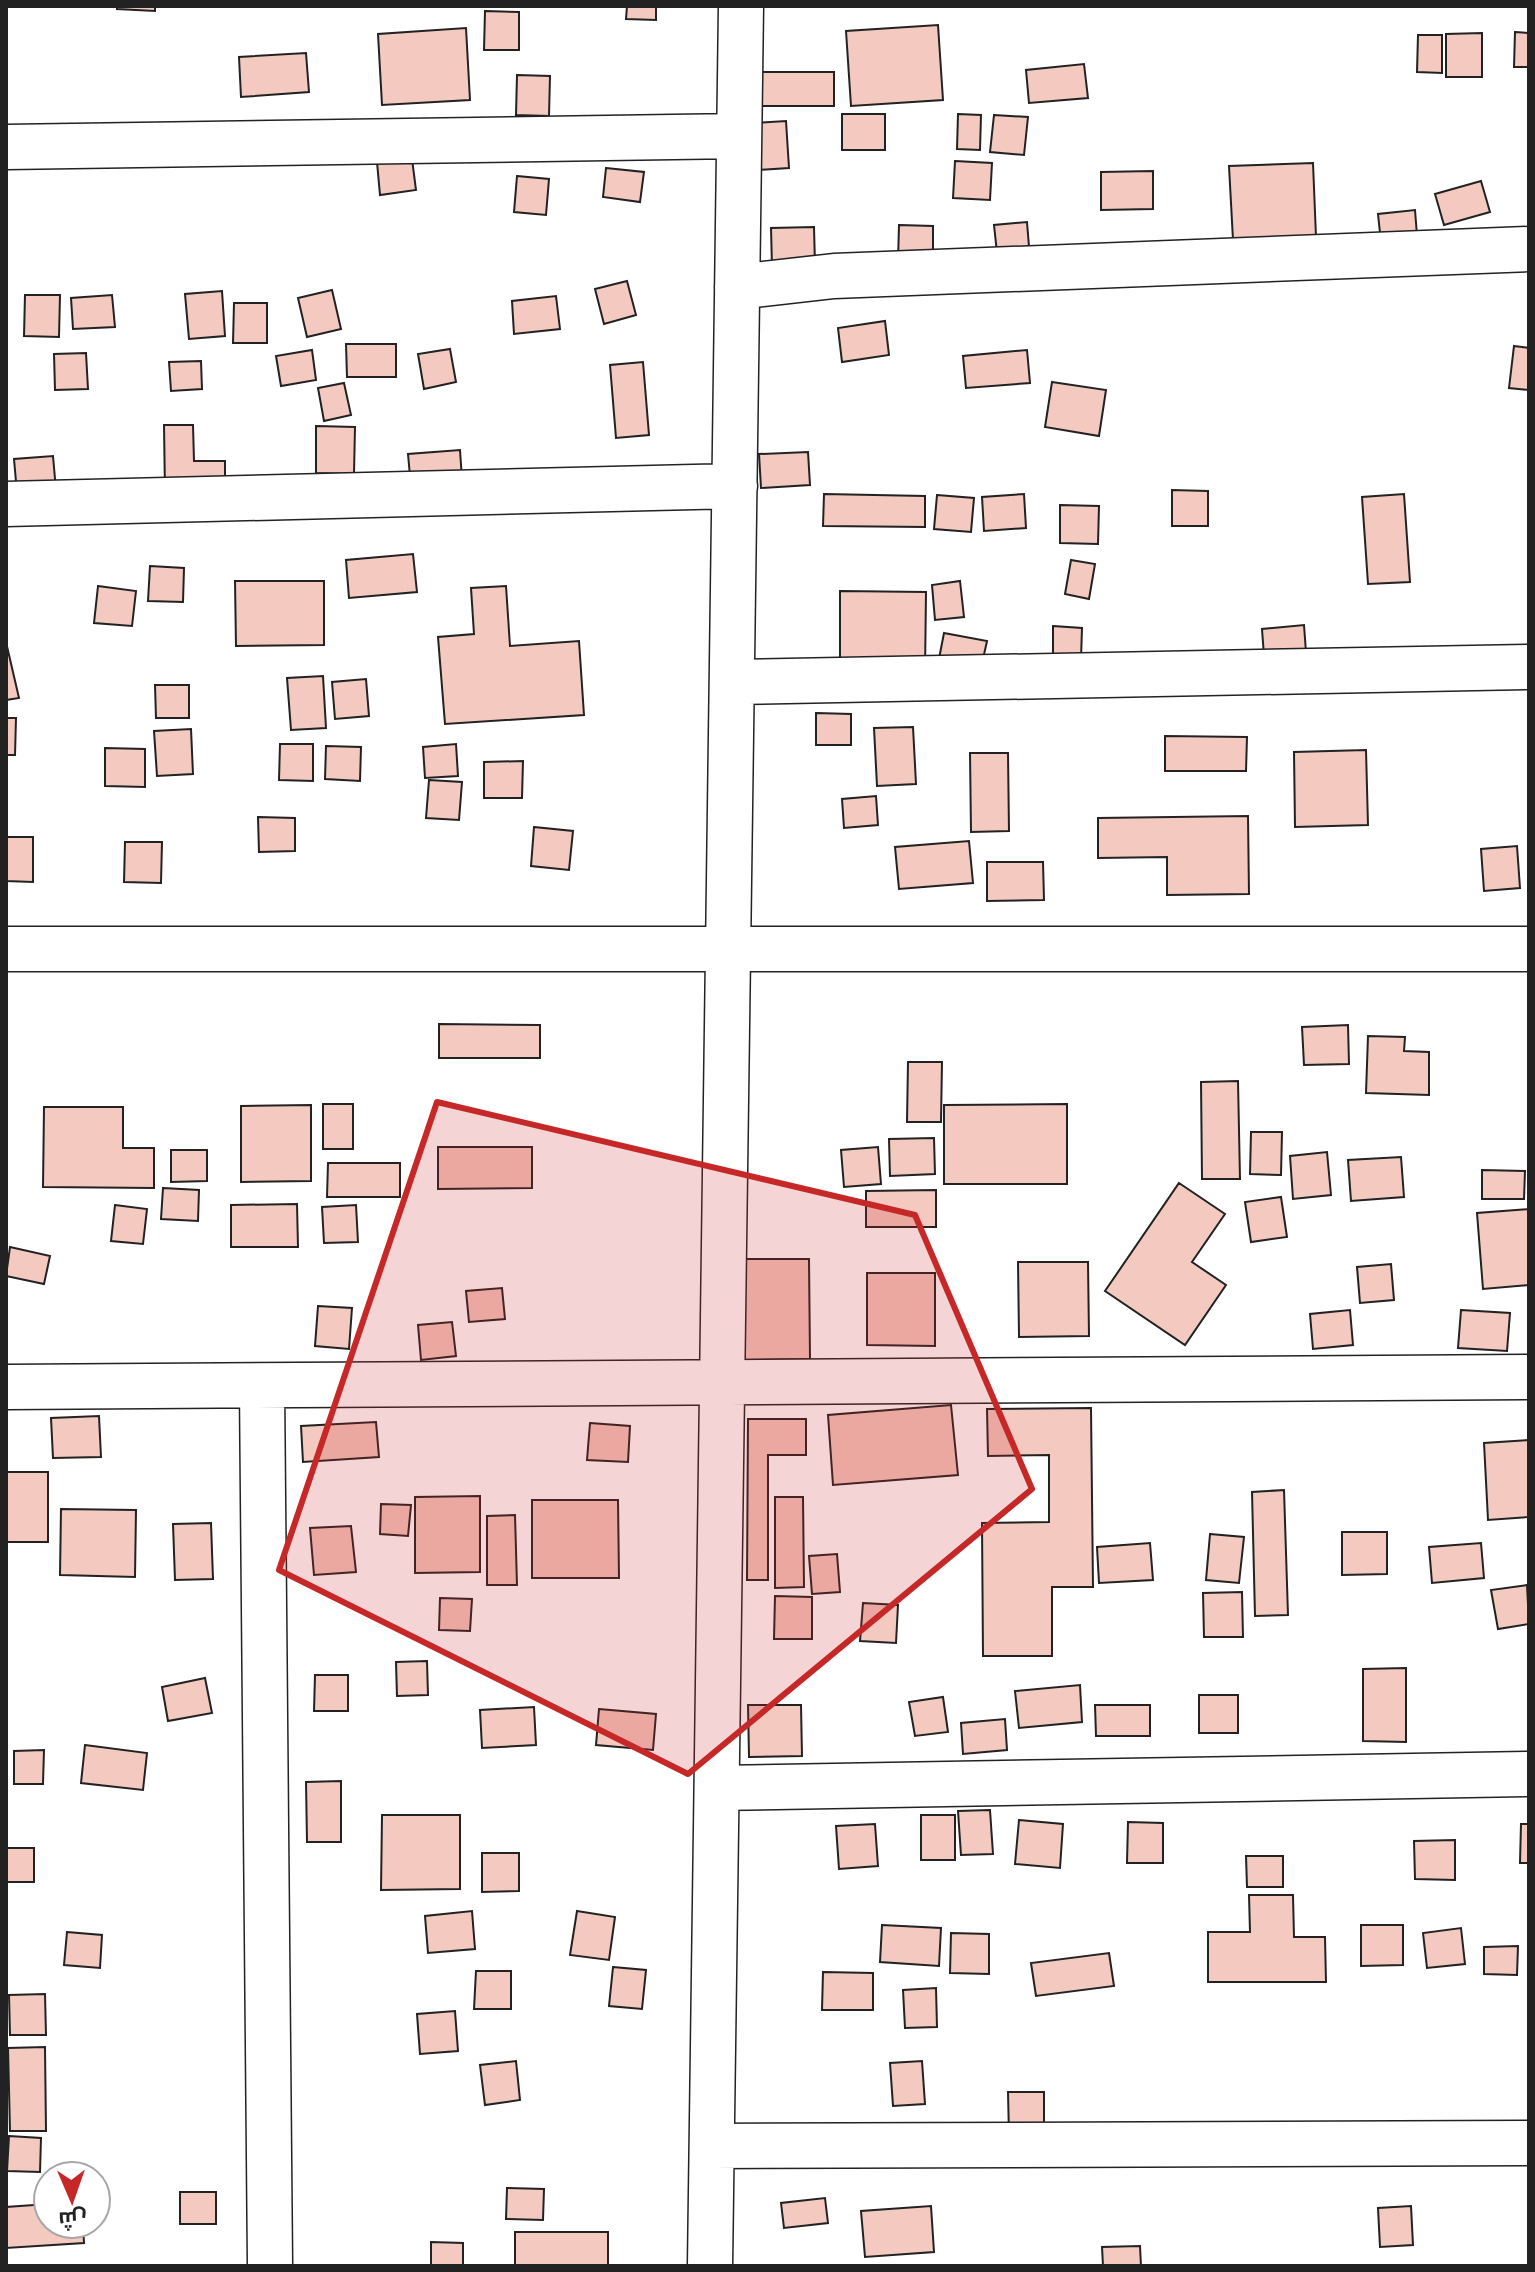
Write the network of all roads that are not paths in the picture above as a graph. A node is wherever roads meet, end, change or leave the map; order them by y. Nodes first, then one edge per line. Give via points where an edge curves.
1 (741, 6) edge
2 (739, 136) junction
3 (6, 147) edge
4 (1529, 249) edge
5 (737, 287) junction
6 (735, 486) junction
7 (6, 504) edge
8 (1529, 667) edge
9 (732, 682) junction
10 (6, 949) edge
11 (728, 949) junction
12 (1529, 949) edge
13 (1529, 1377) edge
14 (722, 1382) junction
15 (262, 1386) junction
16 (6, 1387) edge
17 (1529, 1774) edge
18 (717, 1788) junction
19 (1529, 2143) edge
20 (712, 2146) junction
21 (270, 2266) edge
22 (710, 2266) edge

1 - 2 street
2 - 3 street
2 - 5 street
4 - 5 street via 834,276
5 - 6 street
6 - 7 street
6 - 9 street
8 - 9 street
9 - 11 street
10 - 11 street
11 - 12 street
11 - 14 street
13 - 14 street
14 - 15 street
14 - 18 street
15 - 16 street
15 - 21 street
17 - 18 street
18 - 20 street
19 - 20 street
20 - 22 street

